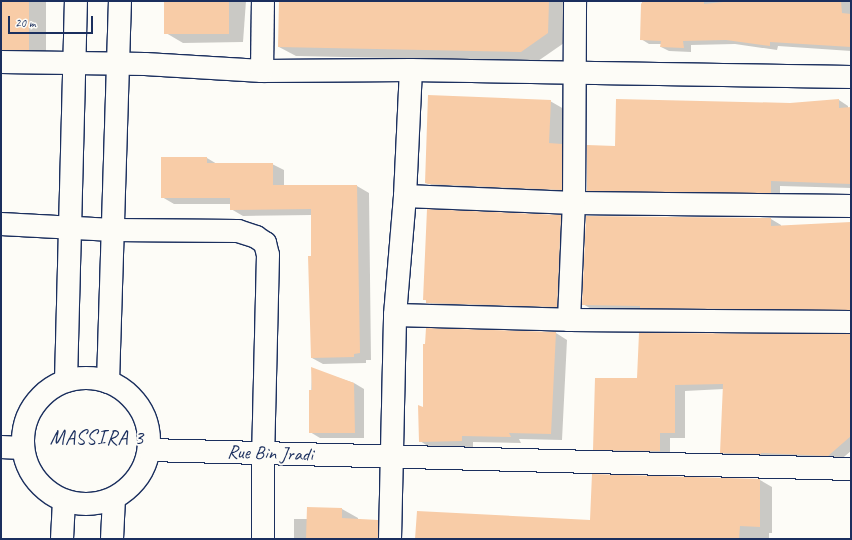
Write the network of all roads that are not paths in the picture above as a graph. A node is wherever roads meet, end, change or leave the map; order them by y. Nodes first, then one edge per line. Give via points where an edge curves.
1 (76, 1) edge
2 (120, 1) edge
3 (263, 1) edge
4 (575, 1) edge
5 (1, 62) edge
6 (73, 63) junction
7 (119, 64) junction
8 (262, 70) junction
9 (411, 70) junction
10 (574, 73) junction
11 (851, 77) edge
12 (405, 196) junction
13 (574, 203) junction
14 (851, 206) edge
15 (1, 224) edge
16 (71, 227) junction
17 (114, 230) junction
18 (395, 315) junction
19 (570, 320) junction
20 (851, 322) edge
21 (66, 381) junction
22 (108, 382) junction
23 (12, 448) edge
24 (148, 450) junction
25 (263, 454) junction
26 (392, 457) junction
27 (851, 469) edge
28 (114, 498) junction
29 (64, 501) junction
30 (62, 539) edge
31 (112, 539) edge
32 (262, 539) edge
33 (390, 539) edge

1 - 6 street
2 - 7 street
3 - 8 street
4 - 10 street
5 - 6 street
6 - 7 street
6 - 16 street
7 - 8 street
7 - 17 street
8 - 9 street
9 - 10 street
9 - 12 street
10 - 11 street
10 - 13 street
12 - 13 street
12 - 18 street
13 - 14 street
13 - 19 street
15 - 16 street
16 - 17 street
16 - 21 street
17 - 22 street
17 - 25 street via 238,231 265,243 268,255
18 - 19 street
18 - 26 street
19 - 20 street
21 - 22 street via 89,378
21 - 23 street via 52,387 34,403
22 - 24 street via 130,396 141,410 147,426
23 - 29 street via 37,482 51,495
24 - 25 street, Rue Bin Jradi
24 - 28 street via 143,469 136,480
25 - 26 street, Rue Bin Jradi
25 - 32 street
26 - 27 street, Rue Bin Jradi
26 - 33 street
28 - 29 street via 85,505
28 - 31 street
29 - 30 street

